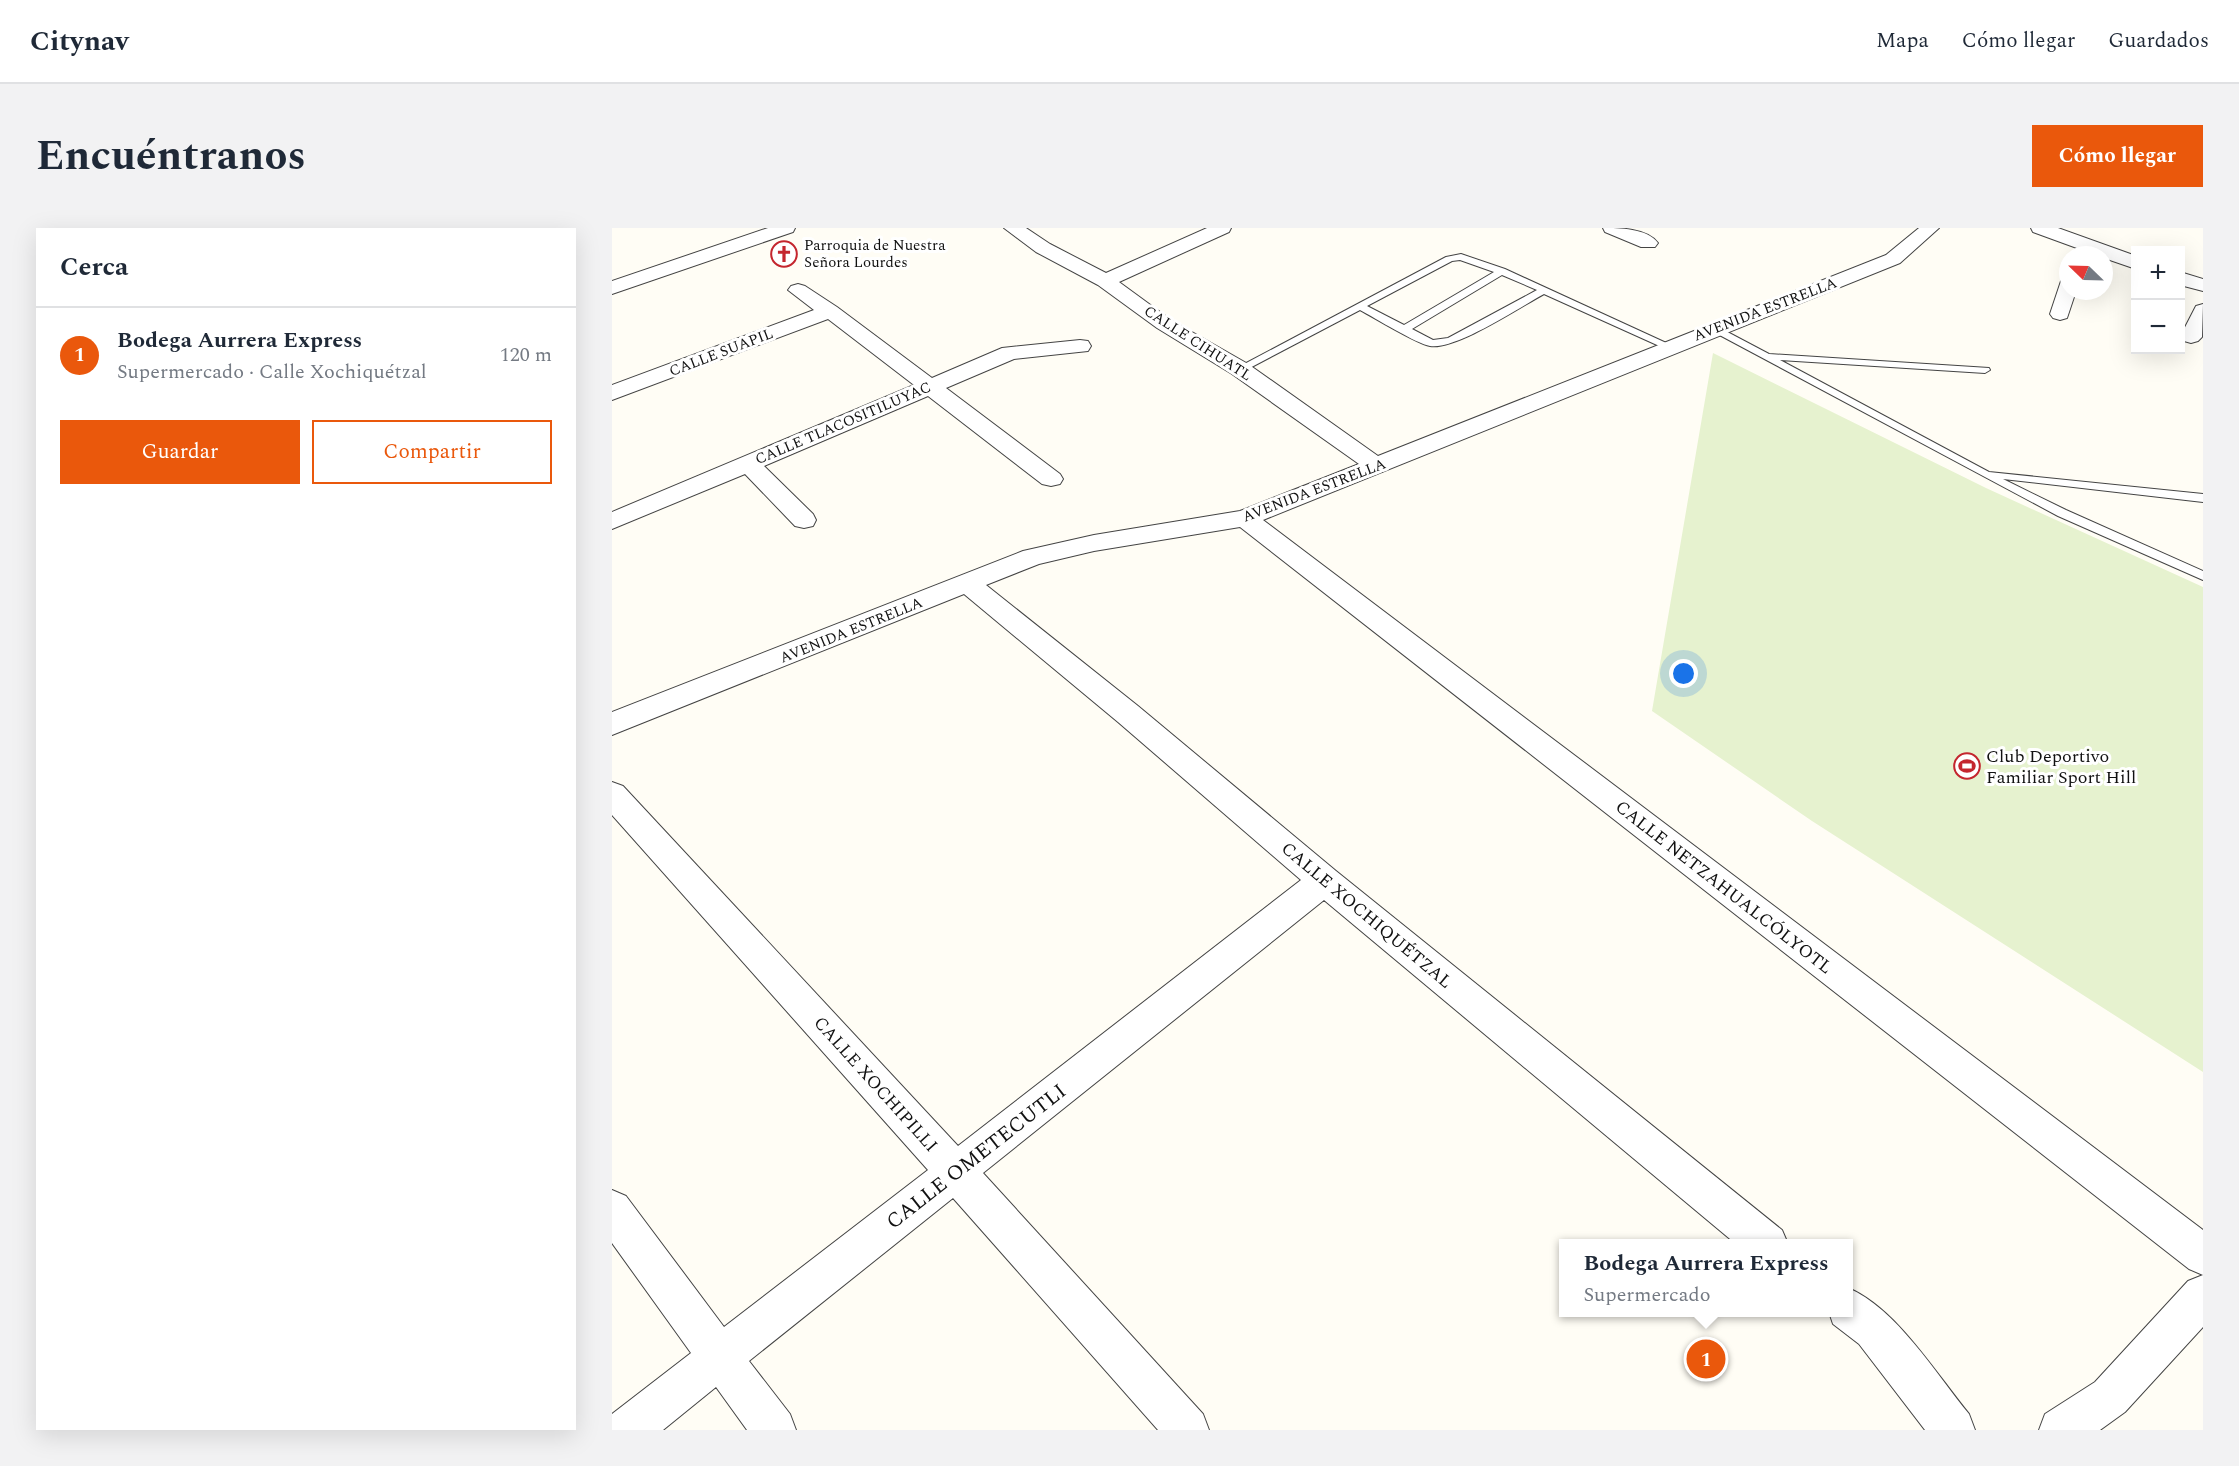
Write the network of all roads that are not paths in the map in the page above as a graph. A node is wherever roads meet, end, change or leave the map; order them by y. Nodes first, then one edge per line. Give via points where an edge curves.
1 (786, 228) edge
2 (1014, 228) edge
3 (1222, 228) edge
4 (1612, 228) edge
5 (1930, 228) edge
6 (2040, 228) edge
7 (1648, 243) dead end
8 (2073, 246) edge
9 (2113, 257) edge
10 (2131, 262) edge
11 (1502, 271) junction
12 (2185, 279) edge
13 (1105, 281) junction
14 (2203, 285) edge
15 (612, 288) edge
16 (798, 290) dead end
17 (1544, 290) junction
18 (2064, 300) edge
19 (1360, 306) junction
20 (2203, 310) edge
21 (830, 311) junction
22 (2060, 314) dead end
23 (1716, 329) junction
24 (1402, 330) junction
25 (2191, 337) dead end
26 (1080, 346) dead end
27 (1670, 347) junction
28 (1766, 355) junction
29 (1240, 369) junction
30 (1985, 370) dead end
31 (930, 386) junction
32 (612, 393) edge
33 (749, 464) junction
34 (1377, 466) junction
35 (1981, 472) junction
36 (1051, 479) dead end
37 (2203, 498) edge
38 (1245, 518) junction
39 (804, 520) dead end
40 (612, 521) edge
41 (2203, 576) edge
42 (968, 584) junction
43 (612, 724) edge
44 (612, 794) edge
45 (1324, 881) junction
46 (956, 1172) junction
47 (612, 1210) edge
48 (1762, 1239) edge
49 (2203, 1255) edge
50 (2203, 1296) edge
51 (1853, 1313) edge
52 (720, 1359) junction
53 (628, 1430) edge
54 (774, 1430) edge
55 (1187, 1430) edge
56 (1953, 1430) edge
57 (2061, 1430) edge

1 - 15 street
2 - 13 street, CALLE CIHUATL
3 - 13 street
4 - 7 street
5 - 23 street, AVENIDA ESTRELLA via 1893,259
6 - 8 street
9 - 10 street
11 - 17 lane
11 - 19 lane via 1461,257 1449,259
11 - 24 lane
12 - 14 street
13 - 29 street, CALLE CIHUATL via 1164,324
16 - 21 street
17 - 24 lane via 1450,341 1431,343
17 - 27 lane
18 - 22 street
19 - 24 lane
19 - 29 lane
20 - 25 street
21 - 31 street
21 - 32 street, CALLE SUAPIL
23 - 27 street, AVENIDA ESTRELLA
23 - 28 lane
26 - 31 street, CALLE TLACOSITILUYAC via 1010,353
27 - 34 street, AVENIDA ESTRELLA
28 - 30 lane
28 - 35 lane
29 - 34 street, CALLE CIHUATL
31 - 33 street, CALLE TLACOSITILUYAC
31 - 36 street
33 - 39 street
33 - 40 street, CALLE TLACOSITILUYAC
34 - 38 street, AVENIDA ESTRELLA
35 - 37 lane
35 - 41 lane
38 - 42 street, AVENIDA ESTRELLA via 1032,557
38 - 49 street, CALLE NETZAHUALCÓLYOTL
42 - 43 street, AVENIDA ESTRELLA
42 - 45 street, CALLE XOCHIQUÉTZAL
44 - 46 street, CALLE XOCHIPILLI
45 - 46 street, CALLE OMETECUTLI
45 - 48 street, CALLE XOCHIQUÉTZAL
46 - 52 street, CALLE OMETECUTLI
46 - 55 street, CALLE XOCHIPILLI
47 - 52 street
50 - 57 street via 2110,1397
51 - 56 street via 1874,1329
52 - 53 street, CALLE OMETECUTLI
52 - 54 street

